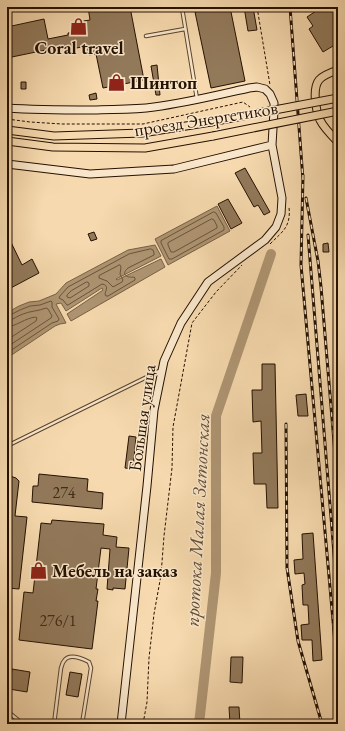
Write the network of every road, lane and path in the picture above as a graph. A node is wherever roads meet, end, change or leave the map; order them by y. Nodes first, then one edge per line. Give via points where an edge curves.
1 (187, 7) edge
2 (257, 7) edge
3 (185, 29) junction
4 (146, 36) dead end
5 (338, 70) edge
6 (270, 85) dead end
7 (338, 98) edge
8 (197, 100) junction
9 (7, 108) edge
10 (251, 108) dead end
11 (338, 111) edge
12 (7, 120) edge
13 (7, 130) edge
14 (7, 141) edge
15 (338, 142) edge
16 (272, 145) junction
17 (7, 164) edge
18 (288, 201) dead end
19 (270, 244) dead end
20 (246, 262) dead end
21 (163, 370) junction
22 (7, 446) edge
23 (7, 711) edge
24 (23, 724) edge
25 (54, 724) edge
26 (82, 724) edge
27 (121, 724) edge
28 (143, 724) edge

1 - 3 lane via 182,8
2 - 6 path
3 - 4 lane
3 - 8 lane
5 - 15 main road via 319,80 315,95 320,121
7 - 13 main road, проезд Энергетиков, bridge via 135,134 54,136
8 - 9 main road, Большая улица via 124,109
8 - 16 main road, Большая улица via 250,88 265,89 274,103
10 - 12 path via 243,102 143,124 62,124
11 - 14 main road, проезд Энергетиков, bridge via 145,148 54,147
16 - 17 main road via 174,169 90,174
16 - 21 main road, Большая улица via 282,198 281,214 276,226 265,240 208,282 181,324 164,361
18 - 19 path via 290,215 287,228
20 - 28 path via 216,292 192,323 173,427 172,468
21 - 22 lane
21 - 27 main road, Большая улица via 154,410
23 - 24 lane
25 - 26 lane via 61,668 69,657 82,658 89,662 92,668

